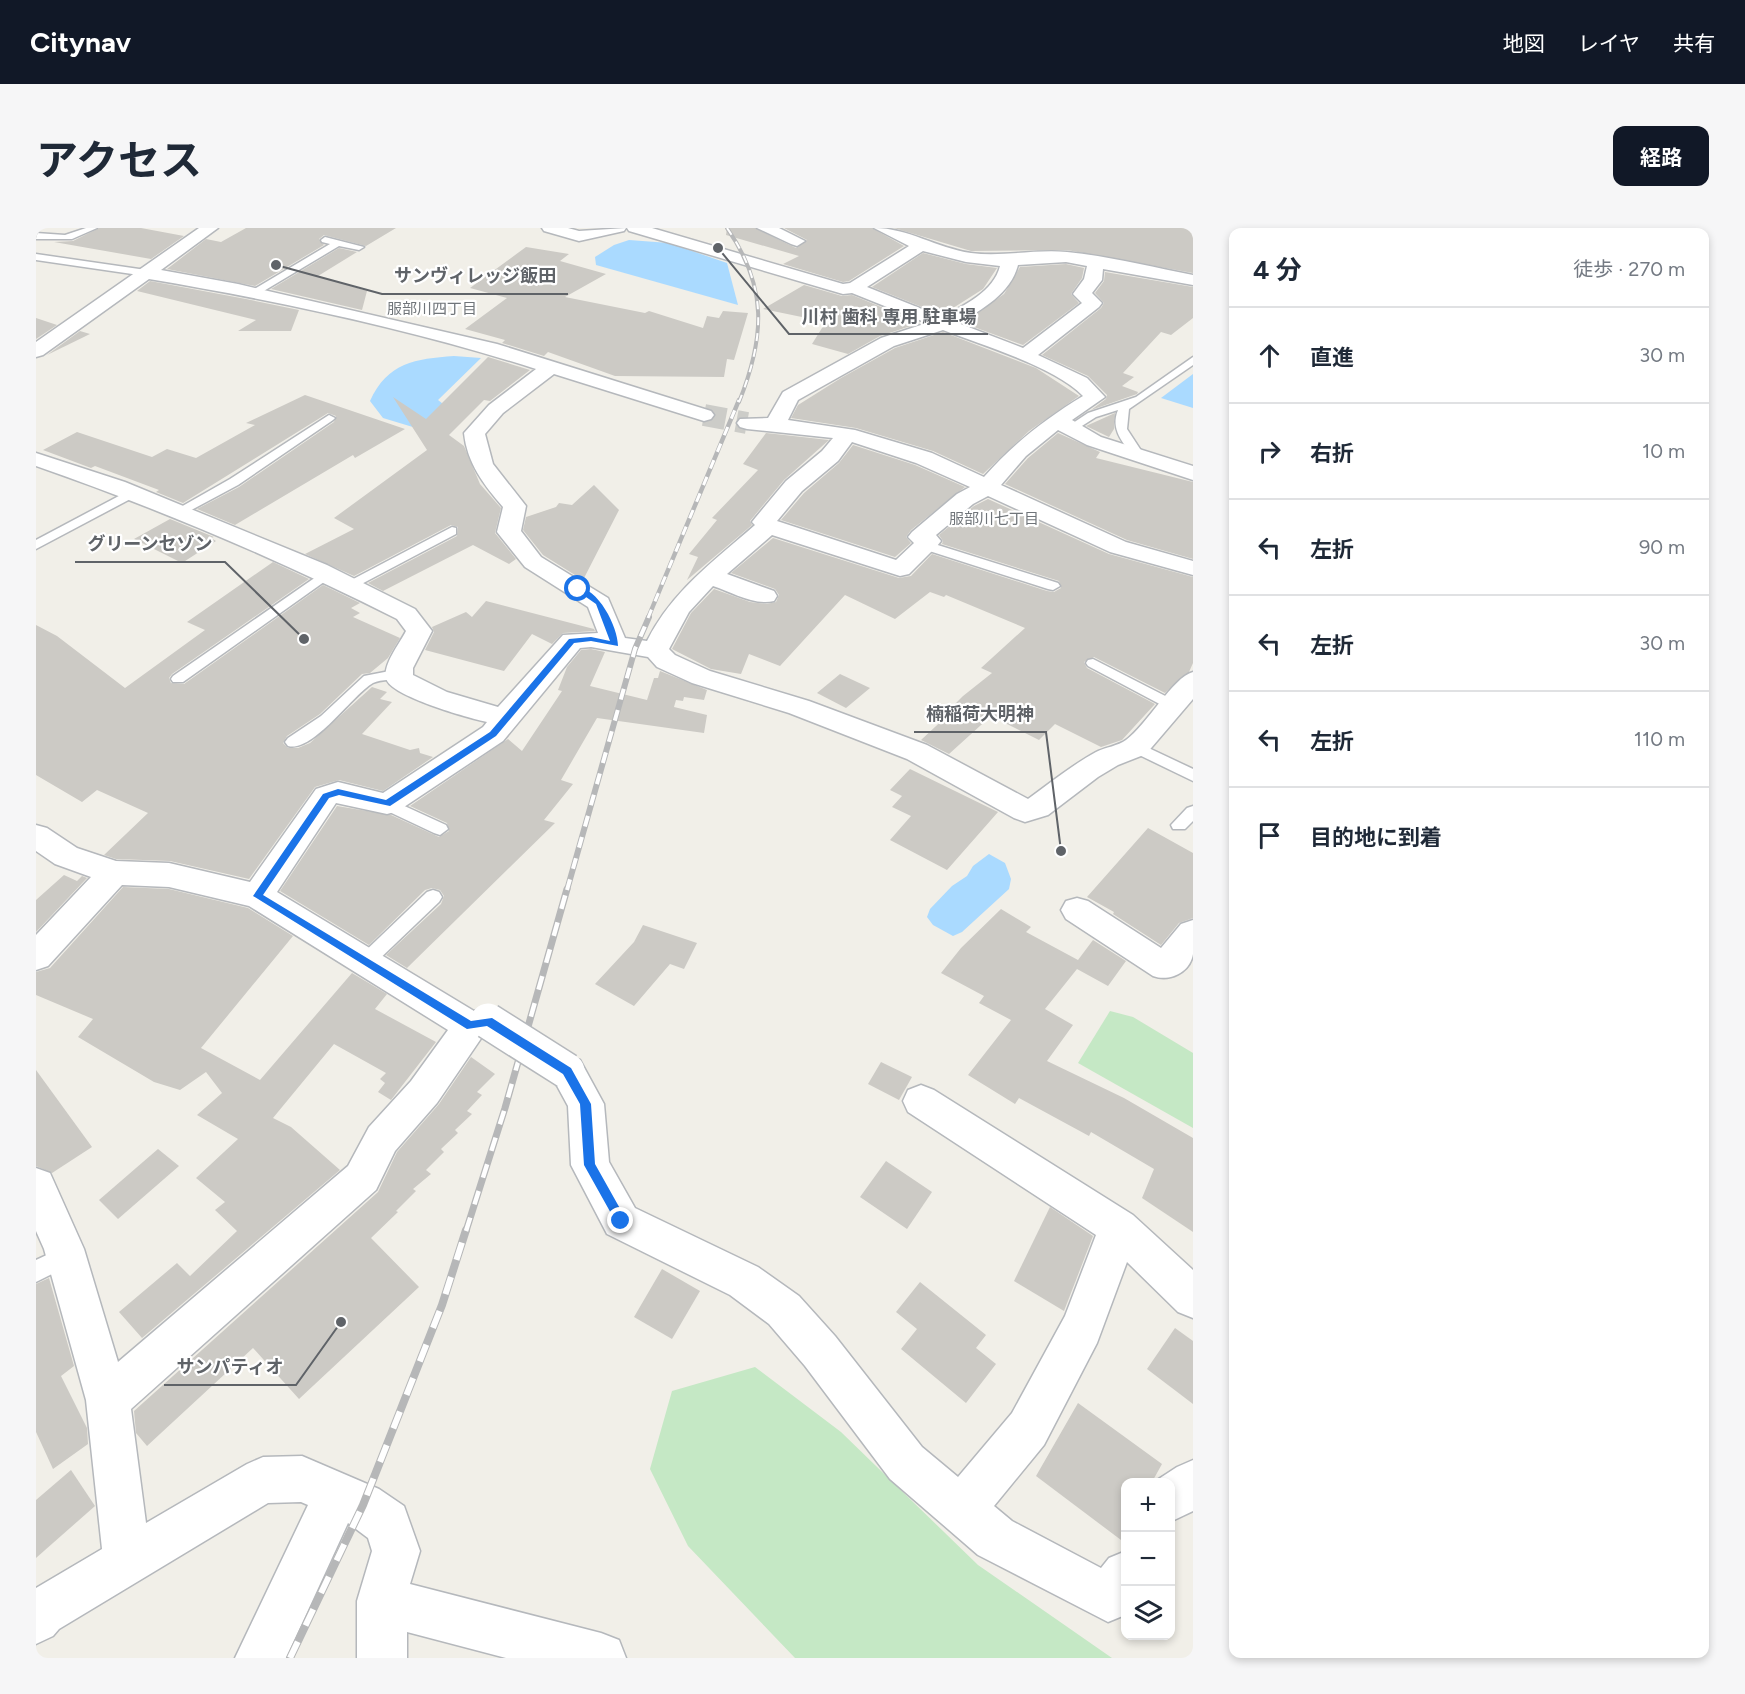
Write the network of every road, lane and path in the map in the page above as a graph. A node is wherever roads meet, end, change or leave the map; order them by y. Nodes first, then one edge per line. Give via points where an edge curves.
1 (87, 228) edge
2 (92, 228) edge
3 (550, 228) edge
4 (618, 228) edge
5 (635, 228) edge
6 (765, 228) edge
7 (882, 228) edge
8 (183, 230) dead end
9 (207, 231) edge
10 (36, 236) edge
11 (323, 240) dead end
12 (797, 241) dead end
13 (337, 243) junction
14 (921, 245) junction
15 (359, 247) dead end
16 (36, 257) edge
17 (1010, 261) junction
18 (1095, 261) junction
19 (146, 273) junction
20 (1191, 277) edge
21 (854, 288) junction
22 (254, 292) junction
23 (941, 325) junction
24 (36, 351) edge
25 (1024, 356) junction
26 (1193, 360) edge
27 (551, 367) junction
28 (1130, 402) junction
29 (704, 415) tunnel mouth
30 (329, 418) dead end
31 (747, 423) tunnel mouth
32 (775, 424) junction
33 (1064, 424) junction
34 (848, 434) junction
35 (1138, 455) junction
36 (36, 459) edge
37 (1193, 473) edge
38 (986, 488) junction
39 (132, 493) junction
40 (178, 512) junction
41 (768, 526) junction
42 (452, 531) dead end
43 (36, 545) edge
44 (925, 545) junction
45 (1193, 568) edge
46 (710, 576) junction
47 (337, 580) junction
48 (1053, 586) dead end
49 (765, 596) dead end
50 (615, 644) junction
51 (656, 650) junction
52 (1093, 663) dead end
53 (400, 674) junction
54 (178, 679) dead end
55 (1193, 680) edge
56 (1174, 706) junction
57 (504, 718) junction
58 (292, 742) dead end
59 (1136, 747) junction
60 (1193, 776) edge
61 (387, 804) junction
62 (1193, 812) edge
63 (1179, 825) dead end
64 (440, 829) dead end
65 (36, 837) edge
66 (114, 873) junction
67 (258, 896) junction
68 (433, 897) dead end
69 (1077, 910) dead end
70 (1193, 933) edge
71 (36, 957) edge
72 (365, 962) junction
73 (479, 1024) junction
74 (921, 1101) dead end
75 (36, 1186) edge
76 (1119, 1228) junction
77 (51, 1264) edge
78 (1193, 1298) edge
79 (108, 1400) junction
80 (1193, 1483) edge
81 (338, 1494) junction
82 (1175, 1496) edge
83 (962, 1509) junction
84 (128, 1560) junction
85 (1121, 1580) edge
86 (381, 1601) junction
87 (36, 1619) edge
88 (260, 1658) edge
89 (382, 1658) edge
90 (601, 1658) edge

1 - 2 lane
2 - 10 lane via 62,240
3 - 4 street via 579,236
5 - 21 street via 789,275 843,289
6 - 12 street
7 - 14 street
8 - 9 street
9 - 19 street
11 - 13 lane
13 - 15 lane
13 - 22 lane
14 - 17 street via 966,257
14 - 21 street
16 - 19 lane
17 - 18 street via 1047,257
17 - 23 street via 1006,279 995,290
18 - 20 street
18 - 25 street via 1093,280 1082,294 1093,303
19 - 22 street
19 - 24 street
21 - 23 street
22 - 27 street via 490,348
23 - 25 street
23 - 32 street via 888,342 790,396
25 - 33 street via 1080,382 1095,397
26 - 28 lane via 1140,399
27 - 29 street
27 - 50 street via 496,409 474,434 475,443 488,477 515,506 509,532 533,562 599,603
28 - 33 lane
28 - 35 lane via 1120,413 1119,427
30 - 40 lane via 234,482
31 - 32 street
32 - 34 street
33 - 35 street via 1094,441
33 - 38 street via 1018,451
34 - 38 street via 934,462
34 - 41 street via 830,456 794,486 764,522
35 - 37 street
36 - 39 street
38 - 44 street via 965,499 920,537 929,541
38 - 45 street via 1118,547
39 - 40 street
39 - 43 lane
40 - 47 street
41 - 44 street via 900,569
41 - 46 street
42 - 47 lane
44 - 48 lane
46 - 49 street
46 - 51 street via 669,619
47 - 53 street via 406,614 419,632
47 - 54 lane
50 - 51 street
50 - 57 street via 591,639 572,641
51 - 59 street via 666,662 701,676 799,707 917,752 1025,811 1037,808 1108,758
52 - 56 lane
53 - 57 street via 399,679 421,693
53 - 58 lane via 369,679 326,720
55 - 56 street
56 - 59 street
57 - 61 street via 493,734
59 - 60 lane
61 - 64 lane
61 - 67 street via 338,792 326,796
62 - 63 lane
65 - 66 street via 66,856
66 - 67 street via 169,875
66 - 71 street
67 - 72 street
68 - 72 lane
69 - 70 street via 1165,967
72 - 73 street
73 - 79 street via 382,1139 362,1178
73 - 83 street, bridge via 567,1071 586,1104 590,1165 621,1221 744,1281 784,1310 906,1463
74 - 76 street
75 - 77 street
76 - 78 street
76 - 83 street via 1082,1328 1028,1429
77 - 79 street
79 - 84 street
80 - 82 street
81 - 84 street via 302,1479 264,1480
81 - 86 street via 363,1505 387,1523 396,1551
81 - 88 street
83 - 85 street via 995,1538 1107,1598
84 - 87 street
86 - 89 street
86 - 90 street

